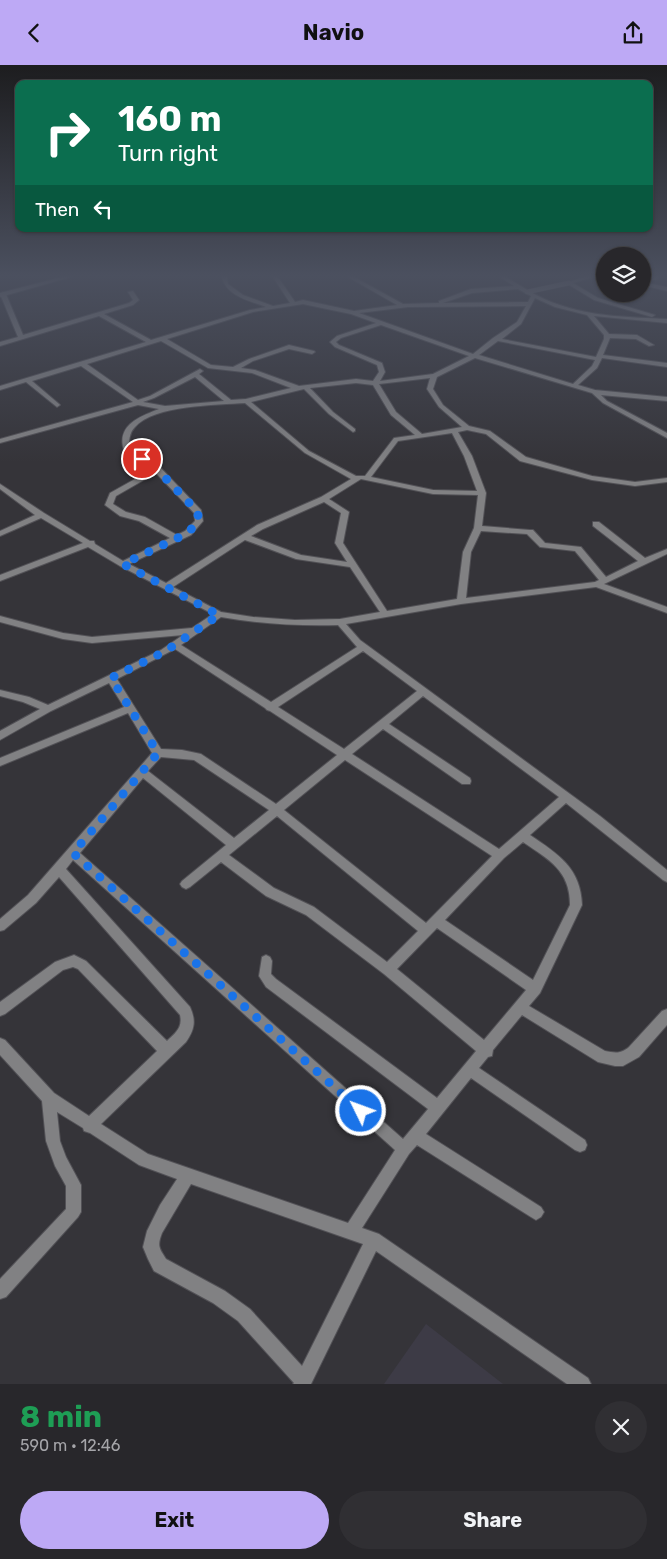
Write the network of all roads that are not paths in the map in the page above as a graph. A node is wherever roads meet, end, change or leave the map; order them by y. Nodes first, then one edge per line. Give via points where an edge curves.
1 (19, 339) edge
2 (144, 339) edge
3 (162, 339) joint
4 (337, 339) edge
5 (425, 339) edge
6 (495, 339) joint
7 (606, 339) edge
8 (640, 339) edge
9 (150, 342) junction
10 (0, 343) edge
11 (651, 345) dead end
12 (312, 352) dead end
13 (474, 356) junction
14 (600, 357) junction
15 (82, 364) junction
16 (667, 365) edge
17 (210, 367) junction
18 (234, 369) junction
19 (195, 374) junction
20 (434, 376) junction
21 (28, 381) junction
22 (375, 383) junction
23 (574, 386) junction
24 (301, 387) junction
25 (0, 388) edge
26 (594, 392) junction
27 (667, 399) edge
28 (246, 401) junction
29 (138, 403) junction
30 (230, 403) junction
31 (57, 405) dead end
32 (165, 408) junction
33 (467, 428) junction
34 (353, 430) dead end
35 (454, 431) junction
36 (421, 436) junction
37 (667, 436) edge
38 (0, 441) edge
39 (156, 470) junction
40 (356, 479) junction
41 (366, 479) junction
42 (667, 481) edge
43 (0, 486) edge
44 (482, 493) junction
45 (324, 499) junction
46 (42, 515) junction
47 (596, 524) dead end
48 (478, 528) junction
49 (0, 534) edge
50 (245, 537) junction
51 (177, 539) junction
52 (91, 543) junction
53 (667, 551) edge
54 (644, 562) junction
55 (123, 564) junction
56 (353, 565) junction
57 (0, 578) edge
58 (600, 582) junction
59 (168, 586) junction
60 (461, 601) junction
61 (667, 610) edge
62 (385, 613) junction
63 (219, 615) junction
64 (0, 619) edge
65 (340, 622) junction
66 (193, 631) junction
67 (175, 645) junction
68 (363, 647) junction
69 (111, 678) junction
70 (423, 691) junction
71 (0, 693) edge
72 (130, 708) junction
73 (270, 708) junction
74 (48, 709) junction
75 (382, 724) junction
76 (0, 736) edge
77 (158, 753) junction
78 (345, 755) junction
79 (0, 762) edge
80 (142, 772) junction
81 (466, 781) dead end
82 (566, 797) junction
83 (278, 811) junction
84 (522, 835) junction
85 (235, 845) junction
86 (73, 853) junction
87 (500, 855) junction
88 (222, 856) junction
89 (59, 869) junction
90 (667, 877) edge
91 (186, 884) dead end
92 (437, 921) junction
93 (0, 926) edge
94 (427, 931) junction
95 (266, 961) dead end
96 (388, 970) junction
97 (535, 989) junction
98 (521, 1008) junction
99 (0, 1010) edge
100 (667, 1015) edge
101 (0, 1045) edge
102 (167, 1051) junction
103 (487, 1051) junction
104 (471, 1069) junction
105 (49, 1098) junction
106 (439, 1108) junction
107 (89, 1126) junction
108 (415, 1135) junction
109 (580, 1145) dead end
110 (404, 1149) junction
111 (188, 1175) junction
112 (536, 1212) dead end
113 (351, 1231) junction
114 (373, 1239) junction
115 (0, 1291) edge
116 (303, 1382) edge
117 (582, 1384) edge

1 - 10 street
2 - 9 street
3 - 9 street
3 - 17 street
4 - 22 street via 333,342 337,346 380,364 382,372
5 - 13 street
6 - 13 street
6 - 14 street
7 - 14 street
8 - 11 street
9 - 15 street
12 - 18 street via 289,347
13 - 20 street
13 - 23 street
14 - 16 street
14 - 23 street via 588,375
15 - 21 street
15 - 29 street
17 - 18 street
17 - 19 street
18 - 24 street via 253,371
19 - 29 street
19 - 30 street
20 - 22 street
20 - 33 street via 430,389 440,406
21 - 25 street
21 - 31 street
22 - 24 street via 356,381
22 - 36 street via 396,419
23 - 26 street
24 - 28 street
24 - 34 street
26 - 27 street
26 - 37 street via 605,402
28 - 30 street
28 - 40 street via 307,452
29 - 32 street
29 - 38 street
30 - 32 street
32 - 39 street via 134,423 127,431 126,450 151,463
33 - 35 street
33 - 42 street via 488,432 524,459 592,478 636,484
35 - 36 street
35 - 44 street
36 - 41 street via 396,439
39 - 51 street via 198,512 194,528
39 - 51 street via 113,495 110,505
40 - 41 street
40 - 45 street
41 - 44 street via 433,492
43 - 46 street
44 - 48 street
45 - 50 street via 260,527
45 - 56 street via 345,512 339,543
46 - 49 street
46 - 52 street
47 - 54 street
48 - 58 street via 524,531 534,535 543,545 578,549
48 - 60 street via 467,551
50 - 56 street via 298,557
50 - 59 street
51 - 55 street
52 - 55 street
52 - 57 street
53 - 54 street
54 - 58 street
55 - 59 street
56 - 62 street
58 - 60 street
58 - 61 street
59 - 63 street
60 - 62 street
62 - 65 street
63 - 65 street via 295,623
63 - 66 street
64 - 66 street via 62,636 92,640
65 - 68 street
66 - 67 street
67 - 69 street
67 - 73 street
68 - 70 street
68 - 73 street
69 - 72 street
69 - 74 street
70 - 75 street
70 - 82 street
71 - 74 street via 26,699
72 - 77 street
72 - 79 street
73 - 78 street
74 - 76 street
75 - 78 street
75 - 81 street
77 - 80 street
77 - 83 street via 198,757
78 - 83 street
78 - 87 street
80 - 85 street
80 - 86 street
82 - 84 street
82 - 90 street
83 - 85 street
83 - 94 street
84 - 87 street
84 - 97 street via 565,866 578,893 576,905
85 - 88 street
86 - 89 street
86 - 110 street
87 - 92 street
88 - 91 street
88 - 96 street via 270,892 310,911
89 - 93 street via 32,899
89 - 102 street via 185,1011 189,1019 187,1029
92 - 94 street
92 - 97 street
94 - 96 street
95 - 106 street via 265,976 271,983
96 - 103 street
97 - 98 street
98 - 100 street via 603,1057 614,1059 623,1059 631,1053
98 - 103 street
99 - 102 street via 59,966 74,961 82,965
101 - 105 street
102 - 107 street
103 - 104 street
104 - 106 street
104 - 109 street
105 - 107 street
105 - 115 street via 53,1141 74,1185 73,1211
106 - 108 street
107 - 111 street via 144,1161
108 - 110 street
108 - 112 street
110 - 113 street
111 - 113 street
111 - 116 street via 153,1234 151,1247 154,1256 160,1265 219,1297 244,1315
113 - 114 street
114 - 116 street
114 - 117 street

